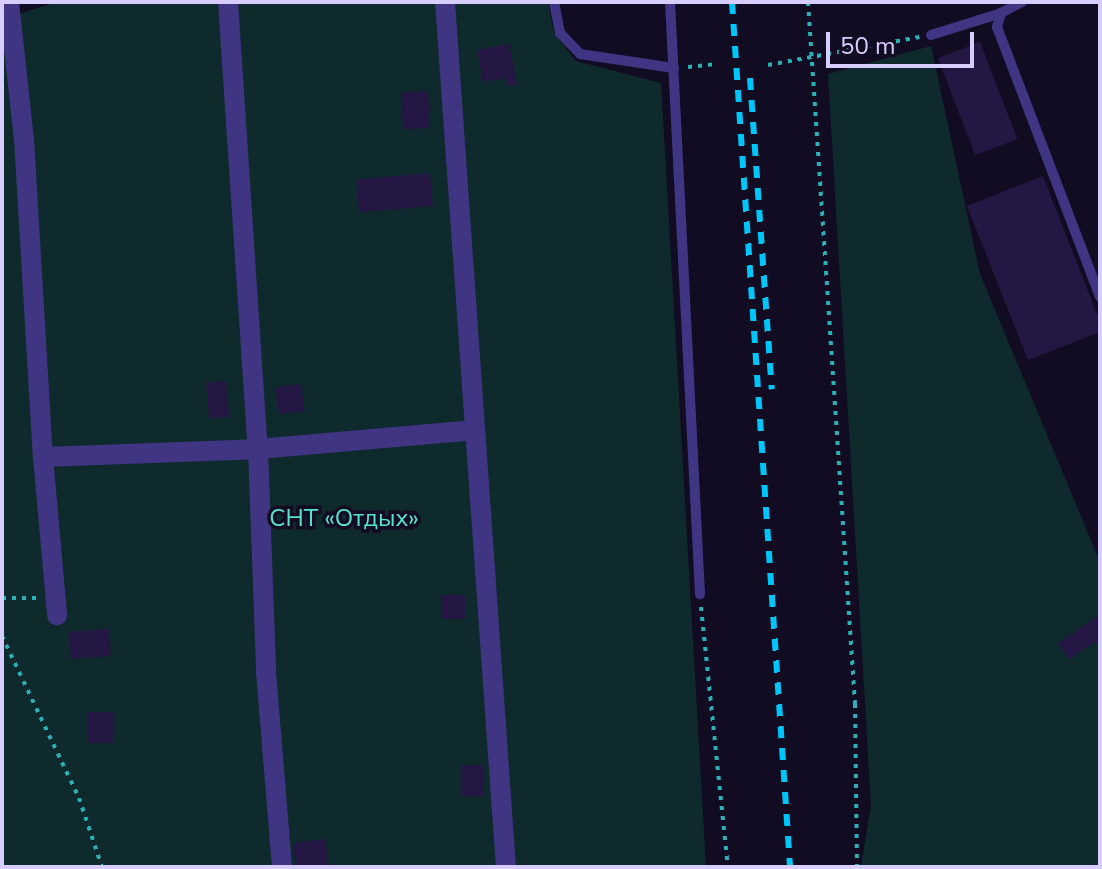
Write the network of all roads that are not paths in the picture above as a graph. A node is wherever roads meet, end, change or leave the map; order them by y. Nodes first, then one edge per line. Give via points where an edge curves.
1 (9, 2) edge
2 (228, 2) edge
3 (445, 2) edge
4 (554, 2) edge
5 (670, 2) edge
6 (1022, 2) edge
7 (1001, 13) junction
8 (931, 35) road end
9 (674, 68) junction
10 (1100, 297) edge
11 (475, 430) junction
12 (258, 449) junction
13 (43, 457) junction
14 (700, 594) road end
15 (57, 607) road end
16 (282, 867) edge
17 (506, 867) edge

1 - 13 street via 24,139
2 - 12 street
3 - 11 street
4 - 9 lane via 560,33 580,54
5 - 9 lane
6 - 7 lane
7 - 8 lane
7 - 10 lane via 997,27
9 - 14 lane
11 - 12 street
11 - 17 street
12 - 13 street
12 - 16 street via 266,672
13 - 15 street

